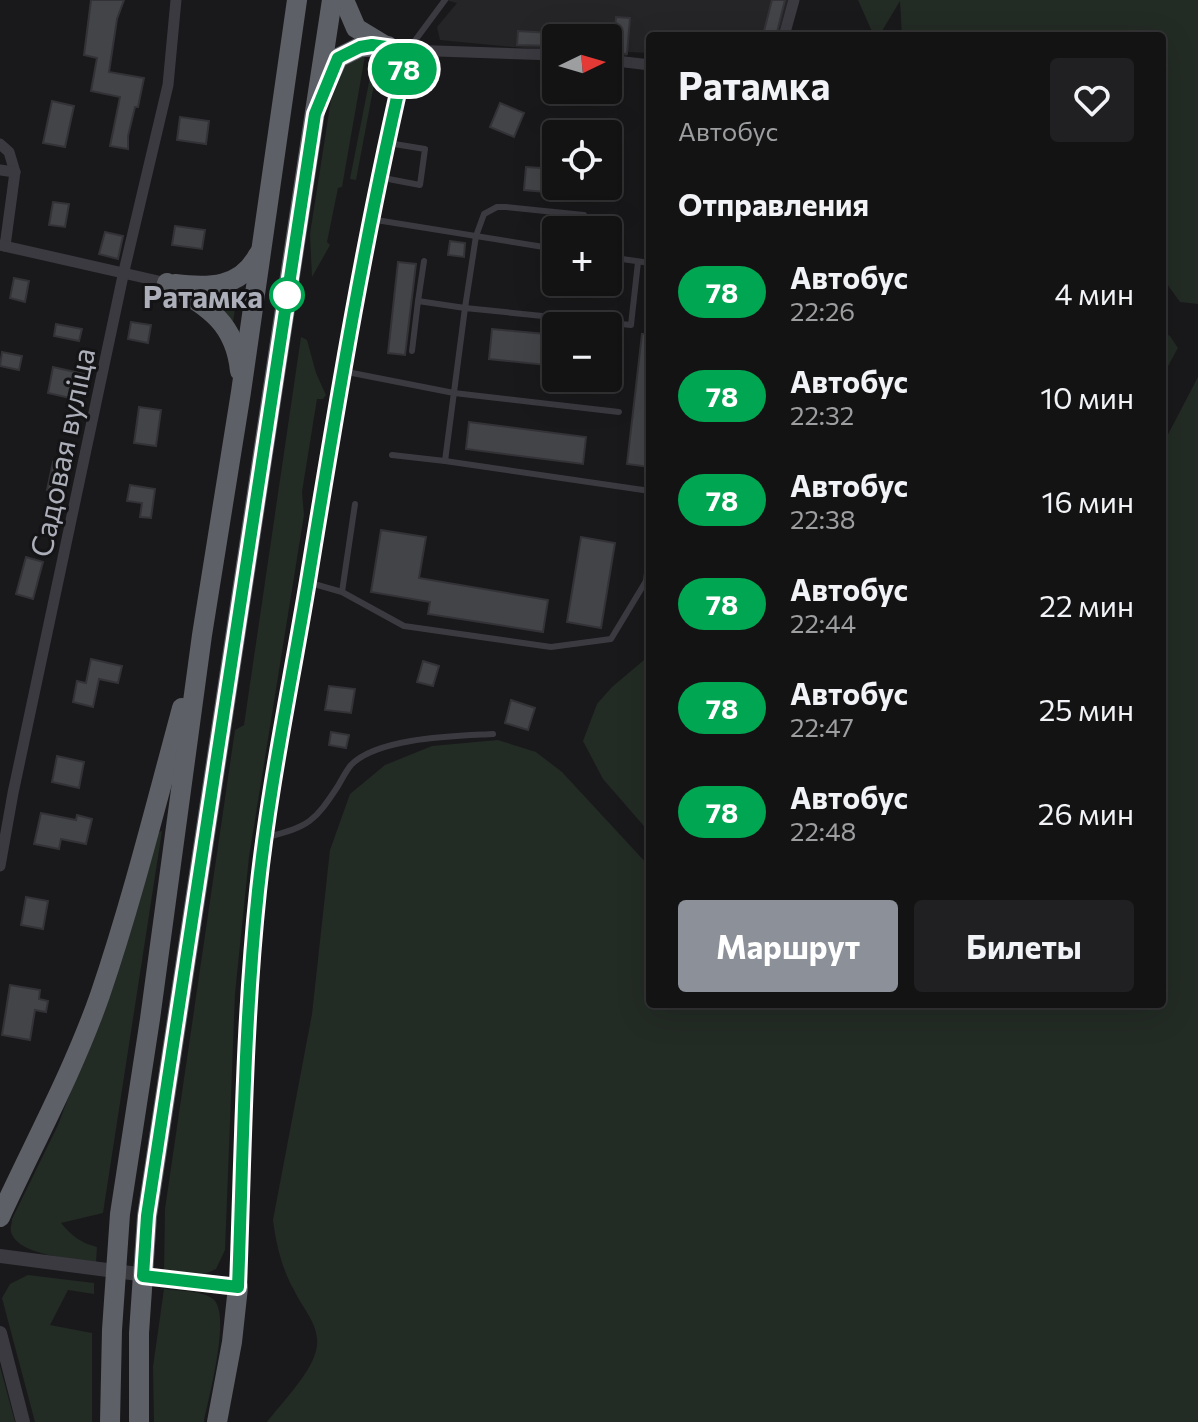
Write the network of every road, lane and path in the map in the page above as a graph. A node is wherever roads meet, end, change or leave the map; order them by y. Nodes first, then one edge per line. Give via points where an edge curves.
1 (176, 0) edge
2 (297, 0) edge
3 (332, 0) edge
4 (344, 0) edge
5 (445, 0) edge
6 (794, 0) edge
7 (785, 32) edge
8 (398, 48) junction
9 (542, 54) edge
10 (622, 62) edge
11 (646, 65) edge
12 (315, 114) junction
13 (386, 143) junction
14 (0, 144) edge
15 (0, 170) edge
16 (15, 172) junction
17 (378, 177) junction
18 (584, 215) dead end
19 (370, 219) junction
20 (476, 236) junction
21 (2, 246) edge
22 (542, 247) edge
23 (261, 249) junction
24 (622, 259) edge
25 (424, 261) dead end
26 (638, 262) junction
27 (646, 263) edge
28 (124, 271) junction
29 (167, 283) junction
30 (418, 301) junction
31 (465, 308) junction
32 (412, 351) dead end
33 (342, 371) junction
34 (241, 392) junction
35 (454, 393) junction
36 (619, 412) dead end
37 (392, 455) dead end
38 (445, 461) junction
39 (646, 490) edge
40 (355, 504) dead end
41 (646, 581) edge
42 (307, 582) junction
43 (342, 592) junction
44 (202, 635) junction
45 (493, 734) dead end
46 (265, 837) junction
47 (0, 866) edge
48 (0, 1217) edge
49 (0, 1256) edge
50 (238, 1287) junction
51 (0, 1333) edge
52 (23, 1422) edge
53 (110, 1422) edge
54 (139, 1422) edge
55 (217, 1422) edge

1 - 28 street, Садовая вуліца via 168,85
2 - 23 highway
3 - 12 highway
4 - 8 highway via 356,28
5 - 8 lane
6 - 7 street
8 - 9 street
8 - 12 highway via 360,47 338,58
8 - 13 street
10 - 11 street
12 - 54 highway via 147,1216
13 - 17 street
13 - 17 lane via 425,149 420,185
14 - 16 street via 9,152
15 - 16 street
16 - 21 street
17 - 19 street
18 - 20 lane via 497,207 484,214
19 - 20 lane
19 - 33 street
20 - 22 lane
20 - 31 lane
21 - 28 street
23 - 29 highway via 242,277 229,283
23 - 34 highway
24 - 26 lane
25 - 30 lane
26 - 27 lane
26 - 31 lane via 631,325
28 - 29 street
28 - 47 street, Садовая вуліца
29 - 34 highway via 210,308 224,323 239,366
30 - 31 lane
30 - 32 lane
31 - 35 lane
33 - 35 lane
33 - 42 street
34 - 44 highway
35 - 36 lane
35 - 38 lane
37 - 38 lane
38 - 39 lane
40 - 43 lane
41 - 43 lane via 611,639 551,647 404,626
42 - 43 lane
42 - 46 street
44 - 48 highway via 100,996 49,1120
44 - 53 highway via 120,1214
45 - 46 lane via 407,742 367,754 352,765 311,823
46 - 50 street via 247,1015
49 - 50 street
50 - 55 highway
51 - 52 street

